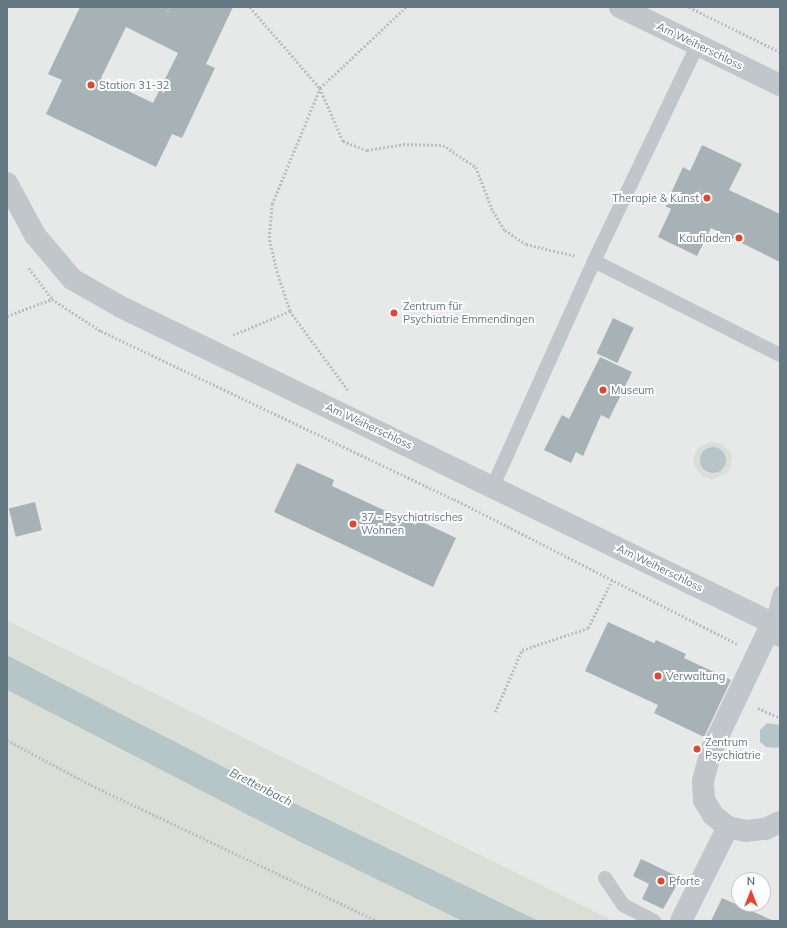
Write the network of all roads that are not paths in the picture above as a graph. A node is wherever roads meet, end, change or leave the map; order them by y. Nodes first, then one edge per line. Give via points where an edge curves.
1 (620, 7) edge
2 (698, 46) junction
3 (780, 85) edge
4 (7, 183) edge
5 (594, 261) junction
6 (780, 355) edge
7 (493, 486) junction
8 (780, 593) edge
9 (776, 629) edge
10 (780, 822) edge
11 (728, 828) junction
12 (605, 878) dead end
13 (654, 921) edge
14 (681, 921) edge

1 - 2 street, Am Weiherschloss
2 - 3 street, Am Weiherschloss
2 - 5 lane
4 - 7 street, Am Weiherschloss via 35,236 72,279 121,307
5 - 6 lane
5 - 7 lane
7 - 9 street, Am Weiherschloss
8 - 9 lane
9 - 11 street via 757,654 710,751 703,781 704,800 713,815
10 - 11 street via 765,829 745,831
11 - 14 street
12 - 13 lane via 623,905

